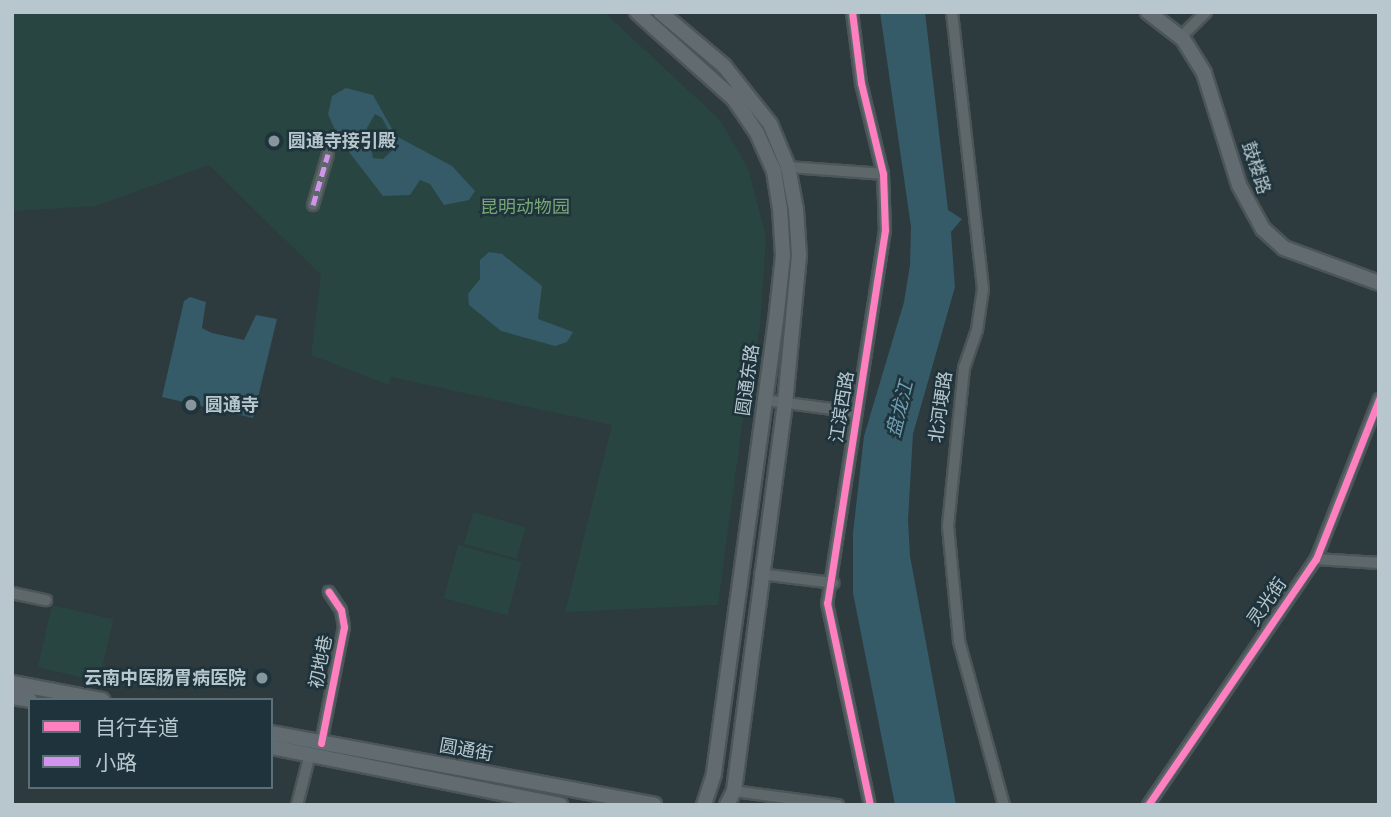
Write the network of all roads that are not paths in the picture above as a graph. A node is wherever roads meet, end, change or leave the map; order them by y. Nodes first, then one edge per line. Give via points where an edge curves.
1 (637, 12) edge
2 (660, 12) edge
3 (852, 12) edge
4 (952, 12) edge
5 (1148, 12) edge
6 (1164, 12) edge
7 (1206, 12) edge
8 (1187, 31) junction
9 (328, 154) dead end
10 (788, 167) junction
11 (883, 174) junction
12 (313, 205) dead end
13 (1379, 273) edge
14 (1379, 283) edge
15 (1379, 399) edge
16 (765, 400) junction
17 (785, 403) junction
18 (855, 412) junction
19 (1316, 559) junction
20 (1379, 563) edge
21 (760, 574) junction
22 (833, 583) junction
23 (329, 592) dead end
24 (12, 593) edge
25 (46, 600) dead end
26 (12, 683) edge
27 (91, 698) edge
28 (273, 733) edge
29 (321, 743) junction
30 (273, 747) edge
31 (310, 754) junction
32 (731, 798) edge
33 (297, 805) edge
34 (560, 805) edge
35 (654, 805) edge
36 (704, 805) edge
37 (838, 805) edge
38 (870, 805) edge
39 (1004, 805) edge
40 (1149, 805) edge

1 - 16 main road, 圆通东路 via 734,99 757,133 774,171 783,256
2 - 10 main road via 724,66 748,93 770,124
3 - 11 street, 江滨西路 via 861,83
4 - 39 street, 北河埂路 via 983,289 977,331 964,368 948,526 959,641
5 - 14 main road, 鼓楼路 via 1183,39 1204,73 1239,185 1263,229 1284,248
6 - 8 main road, 鼓楼路
7 - 8 street
8 - 13 main road, 鼓楼路 via 1213,69 1248,182 1270,223 1289,240
9 - 12 street
10 - 11 street
10 - 17 main road via 799,255
11 - 18 street, 江滨西路 via 885,230 878,292
15 - 19 street, 灵光街
16 - 17 street
16 - 36 main road, 圆通东路 via 714,774
17 - 18 street
17 - 21 main road
18 - 22 street, 江滨西路
19 - 20 street
19 - 40 street, 灵光街
21 - 22 street
21 - 32 main road
22 - 38 street, 江滨西路 via 827,603
23 - 29 street, 初地巷 via 341,610 344,627
24 - 25 street
26 - 27 main road
28 - 29 main road, 圆通街
29 - 35 main road, 圆通街
30 - 31 main road, 圆通街
31 - 33 street
31 - 34 main road, 圆通街
32 - 37 street

